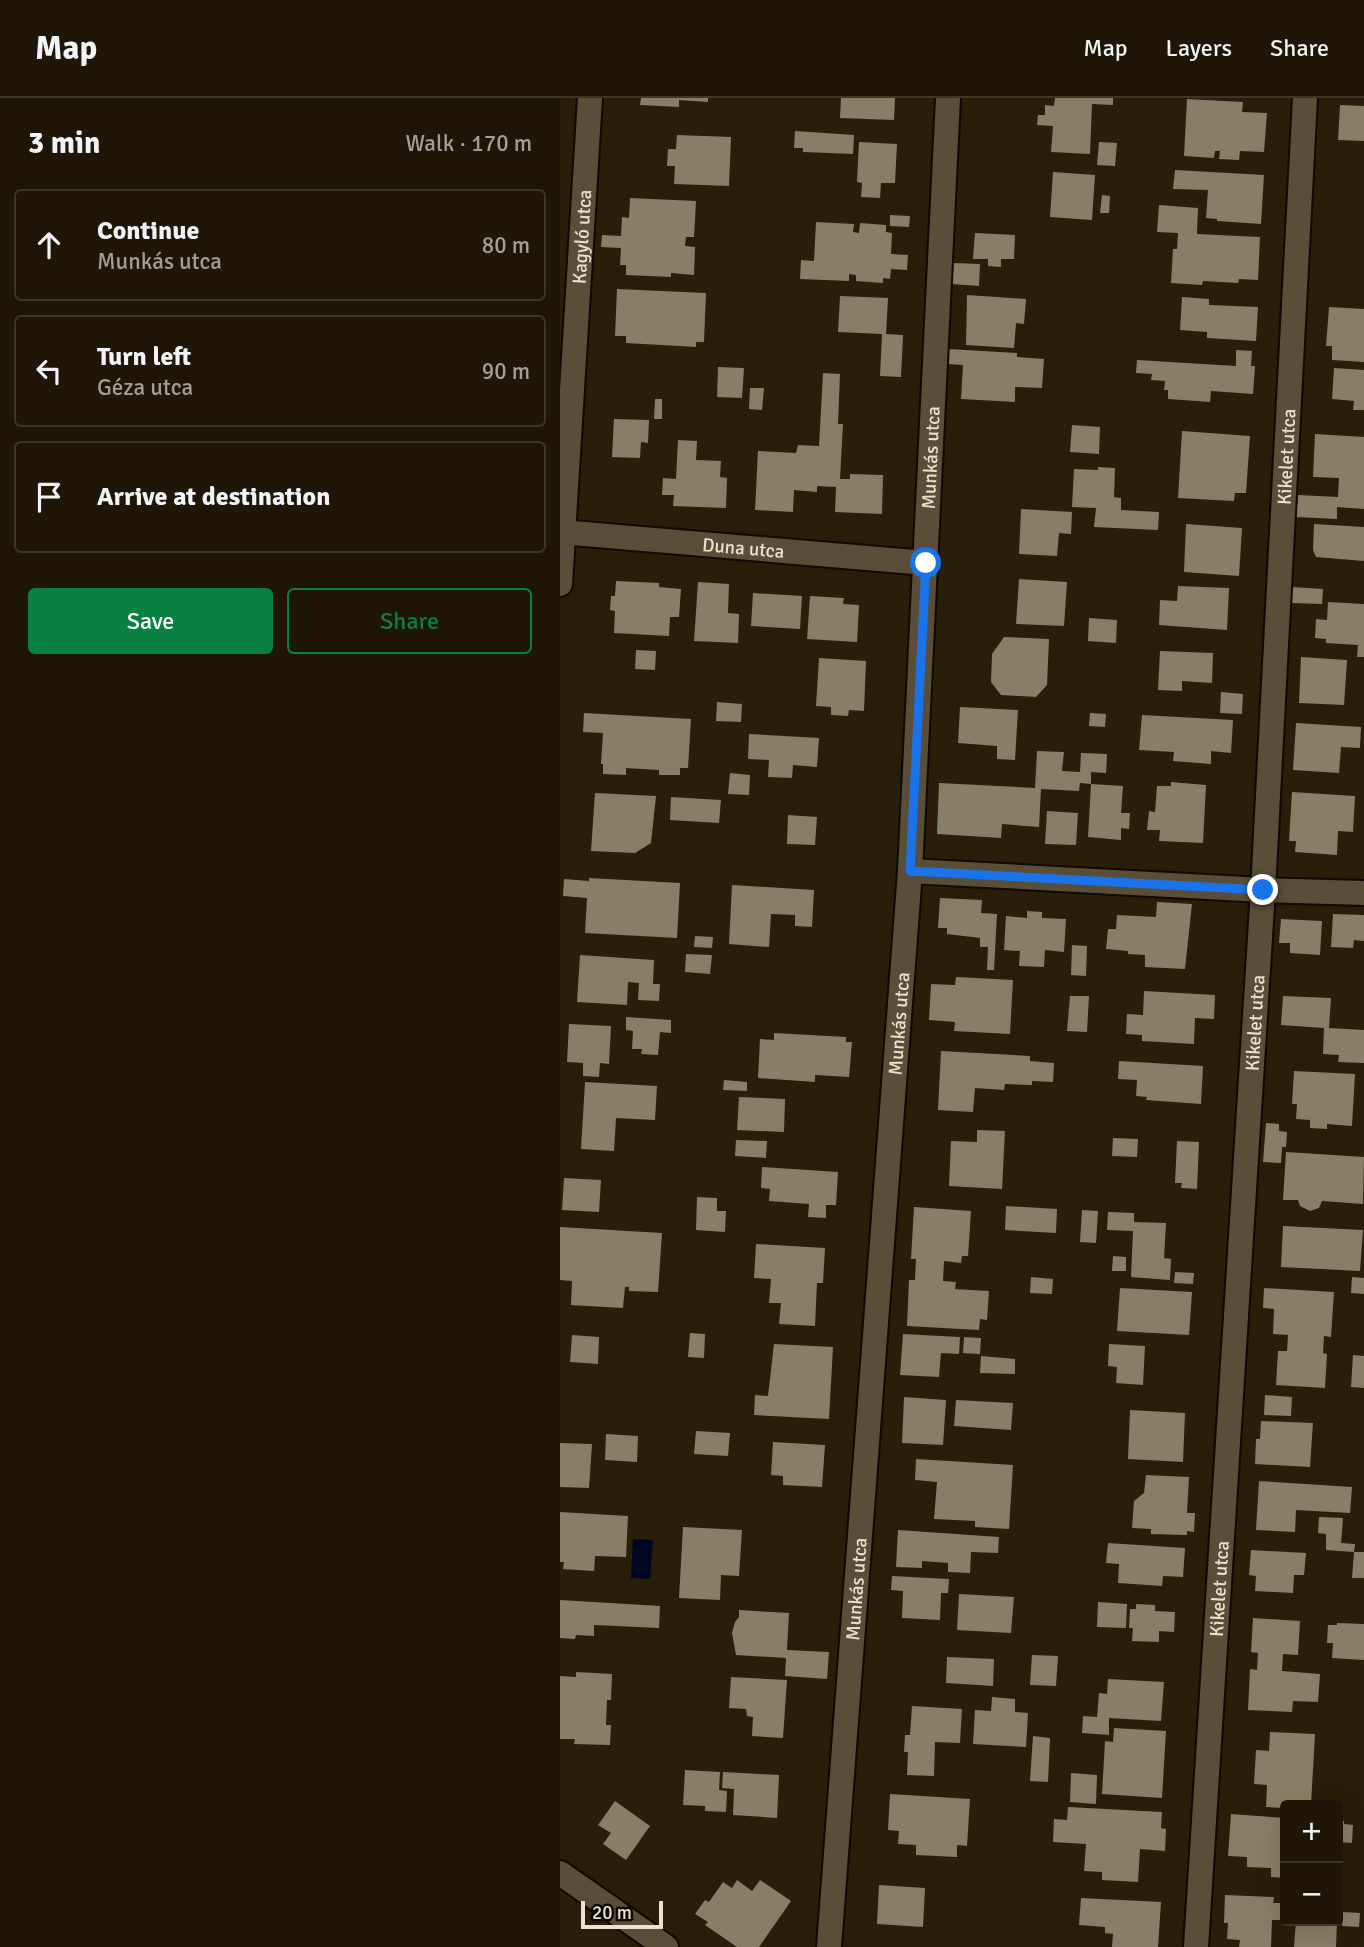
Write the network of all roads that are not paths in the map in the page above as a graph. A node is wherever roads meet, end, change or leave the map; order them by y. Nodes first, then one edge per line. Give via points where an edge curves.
1 (590, 98) edge
2 (948, 98) edge
3 (1305, 98) edge
4 (562, 532) edge
5 (926, 563) junction
6 (560, 584) edge
7 (910, 871) junction
8 (1263, 890) junction
9 (1364, 893) edge
10 (560, 1873) edge
11 (666, 1947) edge
12 (829, 1947) edge
13 (1196, 1947) edge

1 - 4 street, Kagyló utca
2 - 5 street, Munkás utca
3 - 8 street, Kikelet utca
4 - 5 street, Duna utca
4 - 6 street, Kagyló utca
5 - 7 street, Munkás utca
7 - 8 street
7 - 12 street, Munkás utca
8 - 9 street
8 - 13 street, Kikelet utca
10 - 11 street

